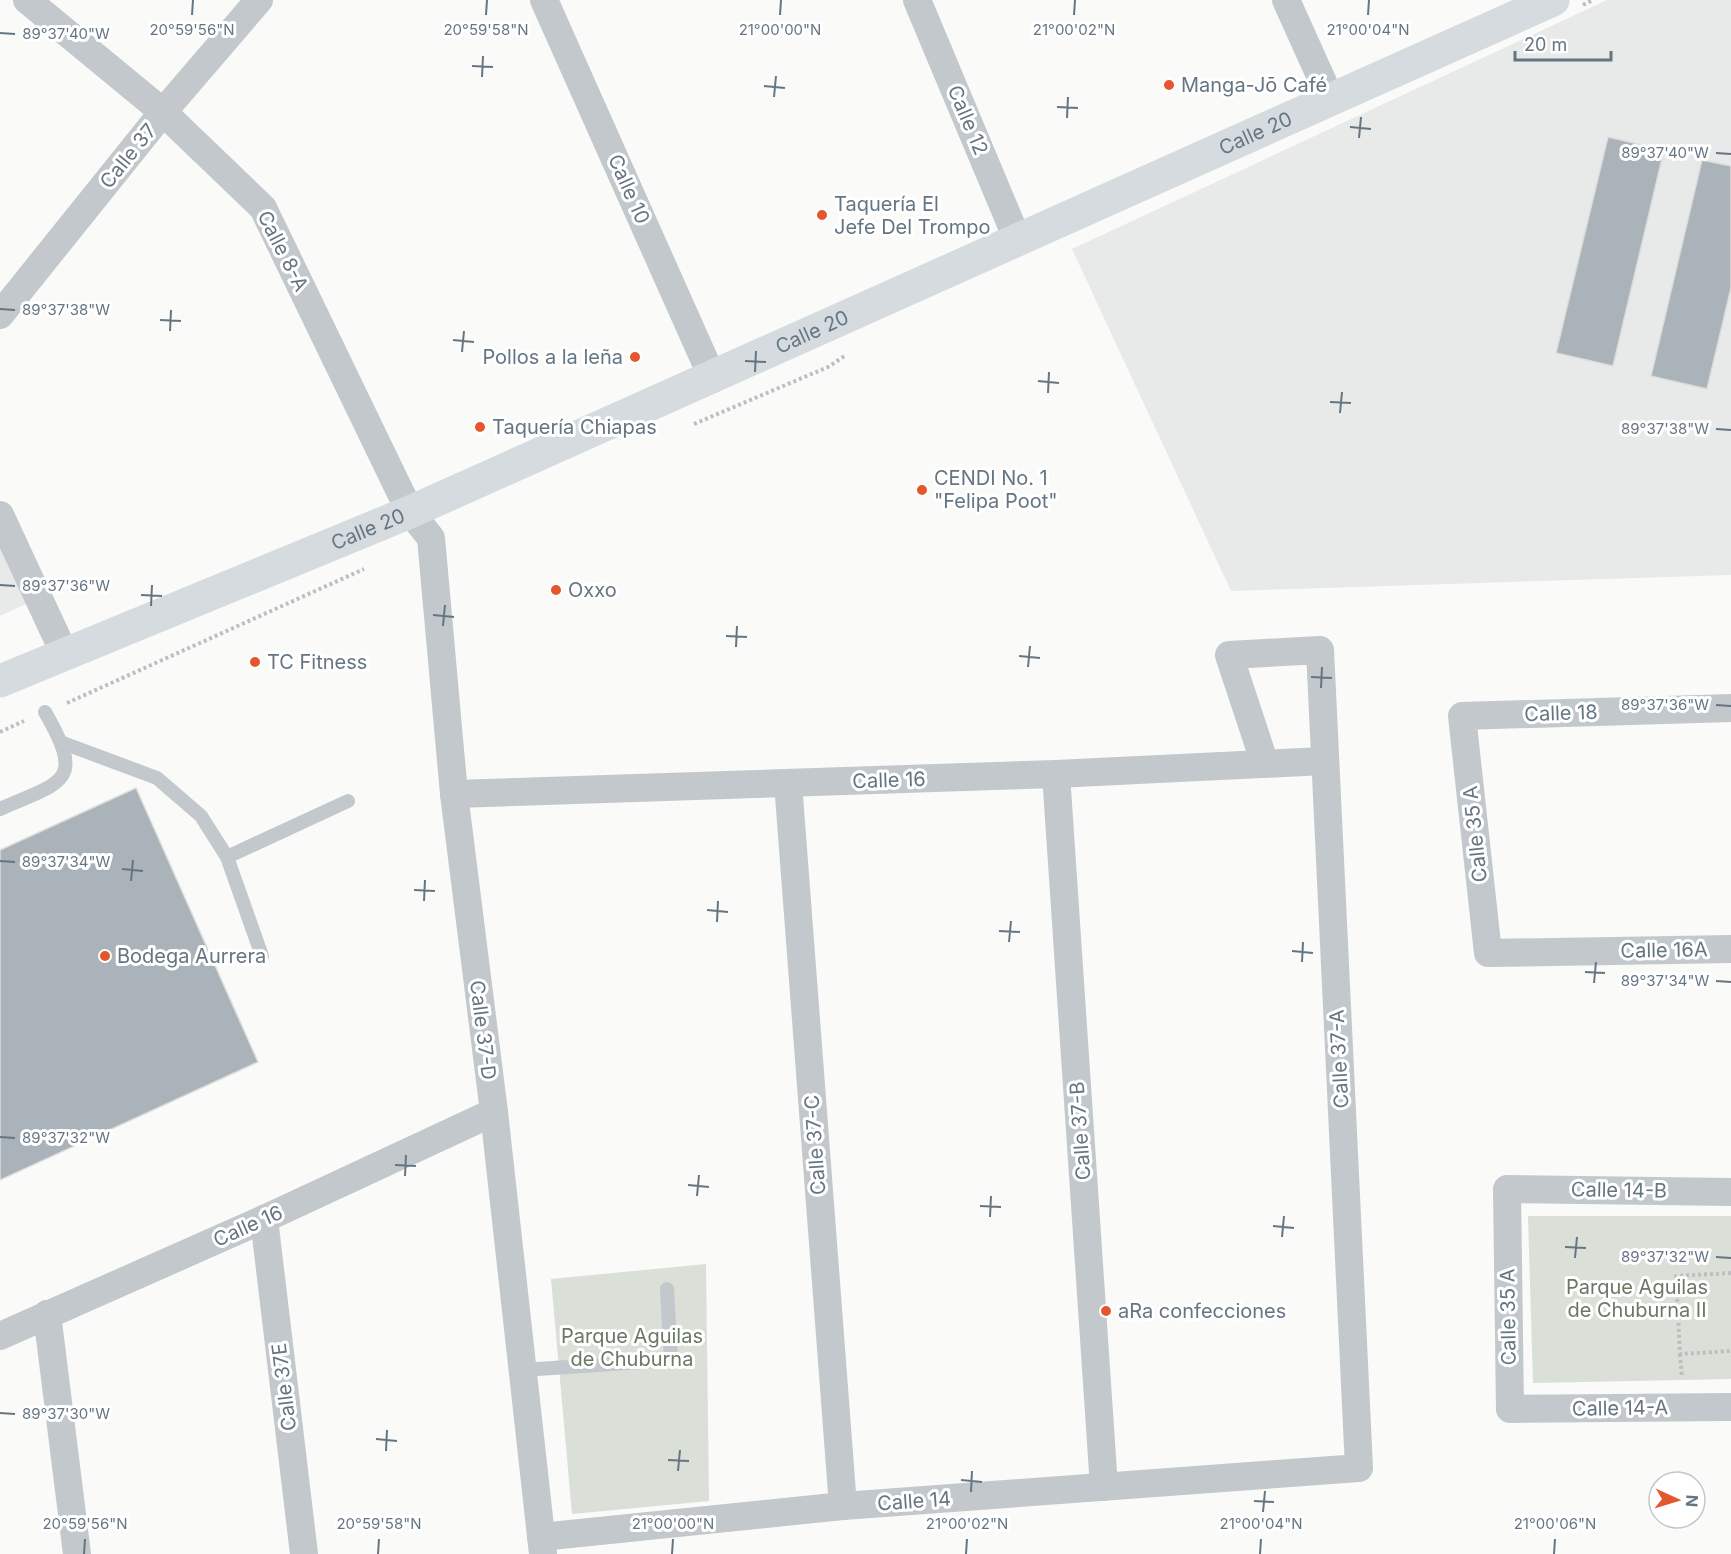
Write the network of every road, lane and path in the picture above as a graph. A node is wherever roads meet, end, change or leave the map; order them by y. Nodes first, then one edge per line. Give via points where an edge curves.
1 (27, 0) edge
2 (259, 0) edge
3 (544, 0) edge
4 (917, 0) edge
5 (1286, 0) edge
6 (1553, 0) edge
7 (1331, 100) junction
8 (164, 112) junction
9 (1018, 241) junction
10 (0, 315) edge
11 (713, 379) junction
12 (410, 512) junction
13 (0, 515) edge
14 (365, 569) dead end
15 (65, 655) junction
16 (0, 681) edge
17 (62, 705) dead end
18 (1731, 708) edge
19 (45, 712) dead end
20 (1462, 716) joint
21 (12, 727) dead end
22 (0, 732) edge
23 (63, 743) junction
24 (1324, 761) junction
25 (1265, 764) junction
26 (1056, 774) junction
27 (788, 783) junction
28 (454, 794) junction
29 (348, 801) dead end
30 (0, 809) edge
31 (227, 856) junction
32 (1731, 950) edge
33 (1488, 953) joint
34 (262, 956) dead end
35 (494, 1112) junction
36 (1506, 1188) joint
37 (1731, 1192) edge
38 (264, 1219) junction
39 (1731, 1273) edge
40 (666, 1289) dead end
41 (47, 1314) junction
42 (0, 1336) edge
43 (1731, 1351) edge
44 (1680, 1354) junction
45 (523, 1370) junction
46 (1683, 1387) dead end
47 (1731, 1407) edge
48 (1510, 1409) joint
49 (1359, 1468) joint
50 (1104, 1487) junction
51 (843, 1506) junction
52 (542, 1546) edge
53 (76, 1554) edge
54 (304, 1554) edge

1 - 8 street, Calle 8-A
2 - 8 street, Calle 37
3 - 11 street, Calle 10
4 - 9 street, Calle 12
5 - 7 street
6 - 7 street, Calle 20
7 - 9 street, Calle 20
8 - 10 street, Calle 37
8 - 12 street, Calle 8-A via 263,207
9 - 11 street, Calle 20
11 - 12 street, Calle 20
12 - 15 street, Calle 20
12 - 28 street, Calle 37-D via 431,538
13 - 15 street
14 - 17 path
15 - 16 street, Calle 20
18 - 20 street, Calle 18
19 - 23 lane
20 - 33 street, Calle 35 A
21 - 22 path
23 - 30 lane via 68,765 58,783
23 - 31 lane via 157,778 201,816
24 - 25 street, Calle 16
24 - 25 street, Calle 37-A via 1320,650 1229,655
24 - 49 street, Calle 37-A
25 - 26 street, Calle 16
26 - 27 street, Calle 16
26 - 50 street, Calle 37-B
27 - 28 street, Calle 16
27 - 51 street, Calle 37-C
28 - 35 street, Calle 37-D
29 - 31 lane
31 - 34 lane
32 - 33 street, Calle 16A
35 - 38 street, Calle 16
35 - 45 street, Calle 37-D
36 - 37 street, Calle 14-B
36 - 48 street, Calle 35 A
38 - 41 street, Calle 16
38 - 54 street, Calle 37E
39 - 44 path via 1676,1276
40 - 45 lane via 670,1360
41 - 42 street, Calle 16
41 - 53 street
43 - 44 path
44 - 46 path
45 - 52 street, Calle 37-D
47 - 48 street, Calle 14-A
49 - 50 street, Calle 14
50 - 51 street, Calle 14
51 - 52 street, Calle 14

